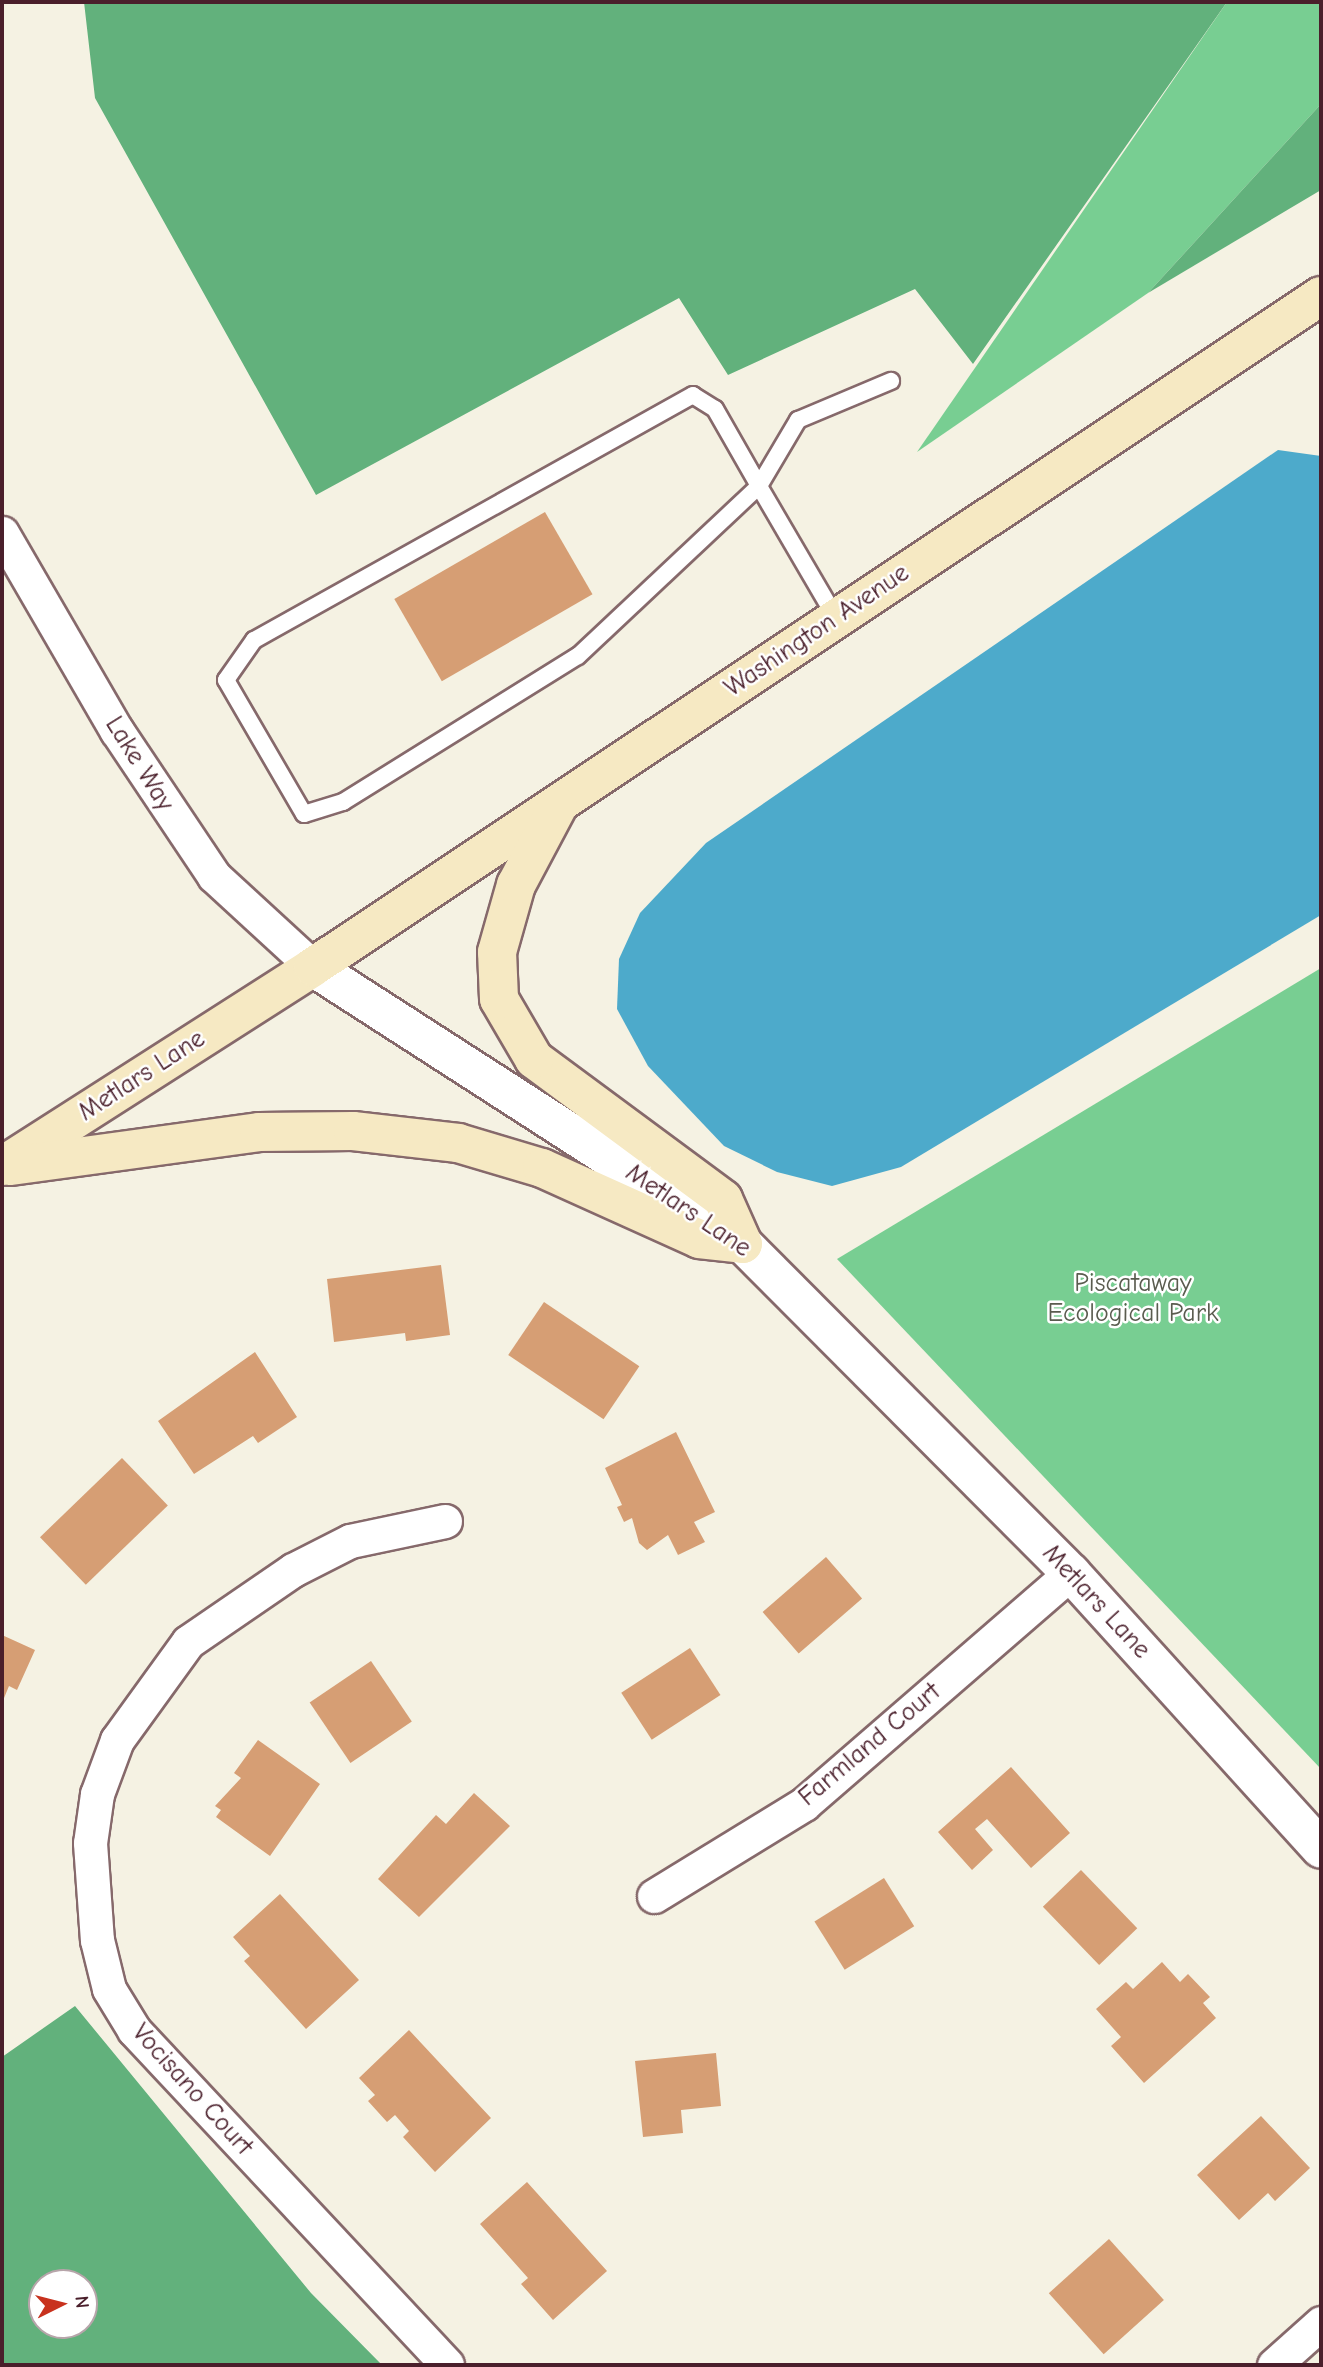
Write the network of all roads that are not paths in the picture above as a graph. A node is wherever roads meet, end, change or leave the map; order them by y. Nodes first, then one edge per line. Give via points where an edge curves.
1 (1321, 296) edge
2 (891, 381) dead end
3 (760, 486) junction
4 (2, 533) edge
5 (836, 618) junction
6 (561, 801) junction
7 (313, 967) junction
8 (2, 1167) edge
9 (743, 1244) junction
10 (444, 1521) dead end
11 (1071, 1573) junction
12 (1321, 1849) edge
13 (654, 1896) dead end
14 (1321, 2323) edge
15 (447, 2365) edge
16 (1274, 2365) edge

1 - 5 main road, Washington Avenue
2 - 3 lane via 798,420
3 - 3 lane via 715,409 693,395 254,640 226,680 304,814 343,802 578,656
3 - 5 lane
4 - 7 street, Lake Way via 117,731 214,876
5 - 6 main road, Washington Avenue
6 - 7 main road, Washington Avenue
6 - 9 main road via 516,885 497,952 499,999 534,1059 723,1199
7 - 8 main road, Metlars Lane
7 - 9 street, Metlars Lane
8 - 9 main road via 260,1132 353,1131 458,1143 542,1168 699,1239
9 - 11 street, Metlars Lane
10 - 15 street, Vocisano Court via 350,1541 293,1570 188,1642 117,1740 97,1794 90,1843 97,1940 109,1989 134,2030
11 - 12 street, Metlars Lane
11 - 13 street, Farmland Court via 804,1804
14 - 16 street

